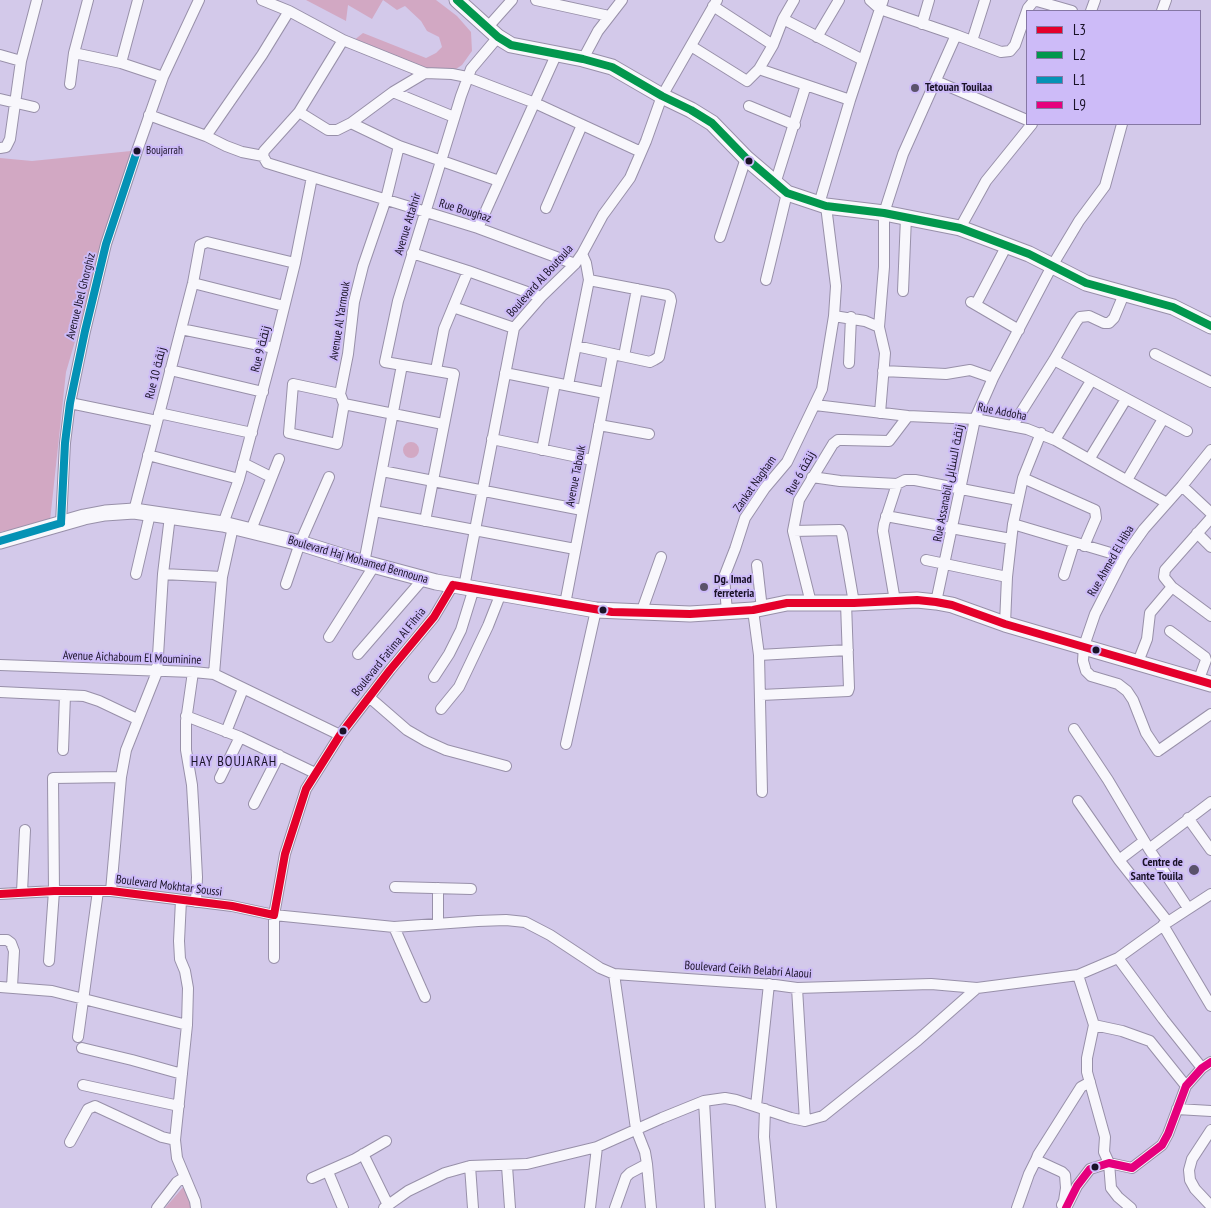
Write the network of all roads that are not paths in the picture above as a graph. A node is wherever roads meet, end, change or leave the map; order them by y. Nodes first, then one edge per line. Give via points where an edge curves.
1 (36, 0) edge
2 (88, 0) edge
3 (138, 0) edge
4 (199, 0) edge
5 (262, 0) edge
6 (457, 0) edge
7 (512, 0) edge
8 (536, 0) edge
9 (622, 0) edge
10 (839, 0) edge
11 (870, 0) edge
12 (929, 0) edge
13 (985, 0) edge
14 (1037, 0) edge
15 (791, 1) edge
16 (715, 3) edge
17 (575, 4) edge
18 (882, 4) edge
19 (1027, 10) edge
20 (1069, 10) edge
21 (289, 11) junction
22 (1026, 14) edge
23 (609, 16) junction
24 (783, 19) junction
25 (922, 24) junction
26 (492, 32) junction
27 (956, 34) junction
28 (817, 37) junction
29 (343, 40) junction
30 (972, 41) junction
31 (773, 45) junction
32 (691, 46) junction
33 (74, 53) junction
34 (556, 54) junction
35 (0, 55) edge
36 (583, 60) junction
37 (863, 60) junction
38 (21, 61) junction
39 (121, 63) junction
40 (759, 69) junction
41 (425, 73) junction
42 (164, 77) junction
43 (467, 77) junction
44 (936, 81) junction
45 (70, 84) dead end
46 (806, 85) junction
47 (393, 92) junction
48 (662, 96) junction
49 (0, 98) edge
50 (850, 100) junction
51 (535, 103) junction
52 (15, 104) junction
53 (748, 106) dead end
54 (34, 107) dead end
55 (299, 112) junction
56 (150, 115) junction
57 (454, 117) junction
58 (1026, 120) edge
59 (351, 123) junction
60 (582, 124) junction
61 (795, 125) junction
62 (1031, 125) edge
63 (1122, 125) edge
64 (206, 136) junction
65 (399, 146) junction
66 (0, 148) edge
67 (641, 152) junction
68 (263, 156) junction
69 (746, 158) junction
70 (440, 161) junction
71 (312, 177) junction
72 (499, 181) junction
73 (781, 188) junction
74 (386, 199) junction
75 (823, 205) junction
76 (546, 208) dead end
77 (426, 212) junction
78 (884, 213) junction
79 (906, 218) junction
80 (478, 228) junction
81 (960, 228) junction
82 (720, 237) dead end
83 (1007, 245) junction
84 (412, 253) junction
85 (582, 254) junction
86 (295, 263) junction
87 (575, 264) junction
88 (1052, 266) junction
89 (468, 270) junction
90 (589, 280) junction
91 (766, 280) dead end
92 (193, 283) junction
93 (637, 289) junction
94 (903, 291) dead end
95 (1124, 294) junction
96 (540, 297) junction
97 (284, 306) junction
98 (453, 307) junction
99 (834, 316) junction
100 (850, 318) junction
101 (1210, 322) edge
102 (514, 328) junction
103 (878, 328) junction
104 (181, 329) junction
105 (1019, 330) junction
106 (576, 346) junction
107 (274, 348) junction
108 (1154, 354) dead end
109 (618, 355) junction
110 (1054, 360) junction
111 (849, 363) dead end
112 (402, 365) junction
113 (170, 370) junction
114 (436, 370) junction
115 (883, 371) junction
116 (505, 373) junction
117 (993, 378) junction
118 (1091, 381) junction
119 (1211, 382) edge
120 (555, 383) junction
121 (568, 385) junction
122 (262, 392) junction
123 (605, 393) junction
124 (342, 399) junction
125 (1126, 399) junction
126 (70, 403) junction
127 (815, 405) junction
128 (880, 413) junction
129 (394, 414) junction
130 (908, 416) junction
131 (158, 417) junction
132 (975, 419) junction
133 (1163, 419) junction
134 (443, 424) junction
135 (599, 425) junction
136 (1013, 425) junction
137 (1186, 432) dead end
138 (252, 433) junction
139 (1041, 433) junction
140 (649, 434) dead end
141 (492, 439) junction
142 (1055, 440) junction
143 (542, 450) junction
144 (1211, 450) edge
145 (148, 455) junction
146 (279, 458) dead end
147 (1090, 458) junction
148 (592, 460) junction
149 (244, 463) junction
150 (382, 471) junction
151 (271, 477) junction
152 (329, 477) dead end
153 (812, 477) junction
154 (1023, 478) junction
155 (239, 479) junction
156 (1127, 480) junction
157 (432, 481) junction
158 (898, 484) junction
159 (1182, 486) junction
160 (960, 489) junction
161 (482, 490) junction
162 (1018, 500) junction
163 (1166, 503) junction
164 (582, 510) junction
165 (134, 511) junction
166 (374, 511) junction
167 (1211, 513) edge
168 (150, 514) junction
169 (170, 516) junction
170 (886, 516) junction
171 (1211, 518) edge
172 (425, 521) junction
173 (61, 523) junction
174 (1013, 524) junction
175 (228, 525) junction
176 (953, 528) junction
177 (251, 530) junction
178 (474, 530) junction
179 (793, 531) junction
180 (1197, 533) junction
181 (1011, 539) junction
182 (0, 540) edge
183 (300, 543) junction
184 (1079, 544) junction
185 (1211, 547) edge
186 (575, 549) junction
187 (660, 557) dead end
188 (1124, 557) junction
189 (926, 560) dead end
190 (369, 564) junction
191 (758, 564) dead end
192 (945, 564) junction
193 (136, 574) dead end
194 (163, 574) junction
195 (1064, 575) dead end
196 (222, 577) junction
197 (1007, 577) junction
198 (423, 579) junction
199 (286, 584) dead end
200 (464, 587) junction
201 (1172, 587) junction
202 (502, 593) junction
203 (895, 601) junction
204 (936, 602) junction
205 (811, 603) junction
206 (850, 603) junction
207 (565, 604) junction
208 (757, 609) junction
209 (596, 610) junction
210 (727, 611) junction
211 (641, 613) junction
212 (1211, 616) edge
213 (1005, 624) junction
214 (1170, 631) dead end
215 (329, 638) dead end
216 (1084, 646) junction
217 (848, 650) junction
218 (358, 654) dead end
219 (759, 655) junction
220 (1138, 662) junction
221 (0, 665) edge
222 (157, 672) junction
223 (193, 672) junction
224 (214, 674) junction
225 (434, 678) dead end
226 (1205, 681) edge
227 (242, 689) junction
228 (0, 692) edge
229 (65, 695) junction
230 (761, 695) junction
231 (368, 697) junction
232 (440, 709) dead end
233 (1211, 714) edge
234 (186, 716) junction
235 (137, 719) junction
236 (1074, 729) dead end
237 (226, 732) junction
238 (340, 735) junction
239 (240, 737) junction
240 (566, 744) dead end
241 (63, 750) dead end
242 (278, 755) junction
243 (506, 766) dead end
244 (315, 773) junction
245 (121, 777) junction
246 (220, 778) dead end
247 (762, 792) dead end
248 (1078, 801) dead end
249 (1211, 802) edge
250 (254, 804) dead end
251 (1188, 818) junction
252 (25, 830) dead end
253 (1147, 845) junction
254 (1211, 850) edge
255 (1119, 860) junction
256 (395, 887) dead end
257 (438, 888) junction
258 (471, 889) dead end
259 (54, 891) junction
260 (98, 891) junction
261 (111, 891) junction
262 (22, 892) junction
263 (0, 894) edge
264 (1210, 898) edge
265 (181, 900) junction
266 (196, 902) junction
267 (1188, 908) junction
268 (274, 915) junction
269 (1165, 923) junction
270 (438, 924) junction
271 (394, 928) junction
272 (0, 940) edge
273 (274, 958) dead end
274 (1118, 958) junction
275 (50, 960) dead end
276 (614, 974) junction
277 (1078, 975) junction
278 (769, 984) junction
279 (0, 987) edge
280 (12, 987) junction
281 (797, 988) junction
282 (977, 988) junction
283 (425, 997) dead end
284 (83, 1000) junction
285 (1211, 1006) edge
286 (187, 1025) junction
287 (1094, 1025) junction
288 (78, 1037) dead end
289 (82, 1048) dead end
290 (1207, 1065) edge
291 (182, 1074) junction
292 (1090, 1082) junction
293 (83, 1085) dead end
294 (1186, 1086) junction
295 (704, 1101) junction
296 (178, 1106) junction
297 (761, 1108) junction
298 (1176, 1109) junction
299 (1211, 1111) edge
300 (805, 1121) junction
301 (636, 1129) junction
302 (1211, 1130) edge
303 (175, 1140) junction
304 (386, 1141) dead end
305 (70, 1142) dead end
306 (597, 1148) junction
307 (363, 1154) junction
308 (1036, 1160) junction
309 (1109, 1163) junction
310 (647, 1164) junction
311 (470, 1166) junction
312 (507, 1166) junction
313 (328, 1172) junction
314 (186, 1177) junction
315 (312, 1178) dead end
316 (386, 1206) edge
317 (1211, 1206) edge
318 (157, 1208) edge
319 (196, 1208) edge
320 (343, 1208) edge
321 (473, 1208) edge
322 (510, 1208) edge
323 (590, 1208) edge
324 (615, 1208) edge
325 (651, 1208) edge
326 (710, 1208) edge
327 (771, 1208) edge
328 (1017, 1208) edge
329 (1060, 1208) edge
330 (1066, 1208) edge
331 (1131, 1208) edge

1 - 38 street
2 - 33 street
3 - 39 street
4 - 42 street, Avenue Jbel Ghorghiz
5 - 21 street
6 - 26 street
7 - 26 street, Avenue Attahrir
8 - 17 street
9 - 23 street
10 - 28 street
11 - 18 street
12 - 25 street
13 - 30 street
14 - 19 street
14 - 20 street
15 - 24 street
16 - 31 street
16 - 32 street, Boulevard Al Boutoula
17 - 23 street
18 - 25 street
18 - 37 street
21 - 29 street
21 - 64 street
22 - 30 street via 1010,51 996,52
23 - 36 street
24 - 28 street
24 - 31 street
25 - 27 street
26 - 34 street via 511,45
26 - 43 street, Avenue Attahrir
27 - 30 street
27 - 44 street
28 - 37 street
29 - 41 street
29 - 55 street
31 - 40 street
32 - 40 street via 747,81
32 - 48 street, Boulevard Al Boutoula via 681,52
33 - 39 street
33 - 45 street
34 - 36 street
34 - 51 street
35 - 38 street
36 - 48 street via 612,68
37 - 50 street
38 - 52 street
39 - 42 street
40 - 46 street
41 - 43 street
41 - 47 street
42 - 56 street, Avenue Jbel Ghorghiz
43 - 51 street
43 - 57 street, Avenue Attahrir
44 - 58 street
44 - 78 street via 902,154
46 - 50 street
46 - 61 street
47 - 57 street
47 - 59 street
48 - 67 street, Boulevard Al Boutoula
48 - 69 street via 712,123
49 - 52 street
50 - 75 street
51 - 60 street
51 - 72 street
52 - 54 street
52 - 66 street via 10,139 7,146
53 - 61 street
55 - 59 street via 330,130
55 - 68 street
56 - 64 street, Rue Boughaz
56 - 126 street, Avenue Jbel Ghorghiz via 106,244
57 - 70 street, Avenue Attahrir
59 - 65 street
60 - 67 street
60 - 76 street
61 - 73 street
62 - 81 street via 986,182
63 - 88 street, Rue Assanabil زنقة السنابل via 1104,186
64 - 68 street, Rue Boughaz via 242,152
65 - 70 street
65 - 74 street, Avenue Al Yarmouk
67 - 85 street, Boulevard Al Boutoula via 630,178 603,215
68 - 71 street, Rue Boughaz via 267,163
69 - 73 street
69 - 82 street
70 - 72 street
70 - 77 street, Avenue Attahrir
71 - 74 street, Rue Boughaz
71 - 86 street, Rue 9 زنقة
72 - 80 street
73 - 75 street
73 - 91 street
74 - 77 street, Rue Boughaz
74 - 124 street, Avenue Al Yarmouk via 356,293
75 - 78 street
75 - 99 street, Zankat Nagham via 836,286
77 - 80 street, Rue Boughaz
77 - 84 street, Avenue Attahrir
78 - 79 street
78 - 103 street via 884,268
79 - 81 street
79 - 94 street
80 - 87 street, Rue Boughaz
81 - 83 street
83 - 88 street
83 - 105 street via 974,303
84 - 89 street
84 - 112 street, Avenue Attahrir via 385,362
85 - 87 street, Boulevard Al Boutoula
85 - 90 street
86 - 92 street, Rue 10 زنقة via 204,243 200,247
86 - 97 street, Rue 9 زنقة
87 - 96 street, Boulevard Al Boutoula
88 - 95 street via 1086,283
88 - 105 street, Rue Assanabil زنقة السنابل
89 - 96 street
89 - 98 street
90 - 93 street
90 - 106 street
92 - 97 street
92 - 104 street, Rue 10 زنقة
93 - 109 street, Avenue Tabouk
93 - 109 street via 670,297 658,356 650,362
95 - 101 street via 1150,299
95 - 110 street via 1109,323 1104,324 1089,316 1079,318
96 - 102 street, Boulevard Al Boutoula
97 - 107 street, Rue 9 زنقة
98 - 102 street
98 - 114 street via 444,329
99 - 100 street
99 - 127 street, Zankat Nagham via 822,389
100 - 103 street via 865,320
100 - 111 street
102 - 116 street, Boulevard Al Boutoula
103 - 115 street via 885,353
104 - 107 street
104 - 113 street, Rue 10 زنقة
105 - 117 street, Rue Assanabil زنقة السنابل
106 - 109 street
106 - 121 street
107 - 122 street, Rue 9 زنقة
108 - 119 street
109 - 123 street, Avenue Tabouk
110 - 118 street
110 - 136 street
112 - 114 street, Avenue Attahrir
112 - 129 street
113 - 122 street
113 - 131 street, Rue 10 زنقة
114 - 134 street, Avenue Attahrir via 454,374
115 - 117 street via 946,374 970,370
115 - 128 street
116 - 120 street
116 - 141 street, Boulevard Al Boutoula
117 - 132 street, Rue Assanabil زنقة السنابل
118 - 125 street
118 - 142 street
120 - 121 street
120 - 143 street
121 - 123 street
122 - 138 street, Rue 9 زنقة
123 - 135 street, Avenue Tabouk
124 - 124 street, Avenue Al Yarmouk via 293,384 289,433 337,444
124 - 129 street
125 - 133 street
125 - 147 street
126 - 131 street
126 - 173 street, Avenue Jbel Ghorghiz
127 - 128 street, Rue Addoha
127 - 210 street, Zankat Nagham via 787,462 745,518 724,577
128 - 130 street, Rue Addoha
129 - 134 street
129 - 150 street
130 - 132 street, Rue Addoha
130 - 153 street, Rue 6 زنقة via 888,441 838,440
131 - 138 street
131 - 145 street, Rue 10 زنقة
132 - 136 street, Rue Addoha
132 - 160 street, Rue Assanabil زنقة السنابل
133 - 137 street
133 - 156 street
134 - 157 street
135 - 140 street
135 - 148 street, Avenue Tabouk
136 - 139 street, Rue Addoha
138 - 149 street, Rue 9 زنقة
139 - 142 street, Rue Addoha
139 - 154 street
141 - 143 street
141 - 161 street, Boulevard Al Boutoula
142 - 147 street, Rue Addoha
143 - 148 street
144 - 159 street, Rue Ahmed El Hiba
145 - 155 street
145 - 165 street, Rue 10 زنقة
146 - 151 street
147 - 156 street, Rue Addoha
148 - 164 street, Avenue Tabouk
149 - 151 street
149 - 155 street, Rue 9 زنقة
150 - 157 street
150 - 166 street
151 - 177 street
152 - 183 street
153 - 158 street
153 - 179 street, Rue 6 زنقة via 799,500
154 - 162 street
154 - 184 street via 1095,510 1096,518
155 - 175 street, Rue 9 زنقة
156 - 163 street, Rue Addoha
157 - 161 street
157 - 172 street
158 - 160 street via 915,480
158 - 170 street
159 - 163 street, Rue Ahmed El Hiba
159 - 167 street
160 - 162 street
160 - 176 street, Rue Assanabil زنقة السنابل
161 - 164 street
161 - 178 street, Boulevard Al Boutoula
162 - 174 street
163 - 188 street, Rue Ahmed El Hiba
164 - 186 street, Avenue Tabouk
165 - 168 street, Boulevard Haj Mohamed Bennouna
165 - 173 street, Boulevard Haj Mohamed Bennouna via 105,513
166 - 172 street
166 - 190 street
168 - 169 street, Boulevard Haj Mohamed Bennouna
168 - 193 street
169 - 175 street, Boulevard Haj Mohamed Bennouna
169 - 194 street
170 - 176 street
170 - 203 street via 884,540
171 - 180 street
172 - 178 street
173 - 182 street, Boulevard Haj Mohamed Bennouna
174 - 181 street
174 - 184 street
175 - 177 street, Boulevard Haj Mohamed Bennouna
175 - 196 street, Rue 9 زنقة
176 - 181 street
176 - 192 street, Rue Assanabil زنقة السنابل
177 - 183 street, Boulevard Haj Mohamed Bennouna
178 - 186 street
178 - 200 street, Boulevard Al Boutoula
179 - 205 street, Rue 6 زنقة
179 - 206 street via 840,530
180 - 185 street
180 - 201 street via 1164,572
181 - 197 street
183 - 190 street, Boulevard Haj Mohamed Bennouna
183 - 199 street
184 - 188 street
184 - 195 street
186 - 207 street, Avenue Tabouk
187 - 211 street
188 - 216 street, Rue Ahmed El Hiba via 1095,614
189 - 192 street
190 - 198 street, Boulevard Haj Mohamed Bennouna
190 - 215 street
191 - 208 street
192 - 197 street
192 - 204 street, Rue Assanabil زنقة السنابل
194 - 196 street
194 - 222 street
196 - 224 street, Rue 9 زنقة
197 - 213 street
198 - 200 street, Boulevard Haj Mohamed Bennouna
198 - 218 street
200 - 202 street, Boulevard Haj Mohamed Bennouna
200 - 225 street via 461,630
200 - 231 street, Boulevard Fatima Al Fihria via 434,617
201 - 212 street
201 - 220 street via 1150,613 1147,639
202 - 207 street, Boulevard Haj Mohamed Bennouna
202 - 232 street via 459,687
203 - 204 street, Boulevard Haj Mohamed Bennouna
203 - 206 street, Boulevard Haj Mohamed Bennouna
204 - 213 street, Boulevard Haj Mohamed Bennouna
205 - 206 street, Boulevard Haj Mohamed Bennouna
205 - 208 street, Boulevard Haj Mohamed Bennouna via 787,603
206 - 217 street
207 - 209 street, Boulevard Haj Mohamed Bennouna
208 - 210 street, Boulevard Haj Mohamed Bennouna
208 - 219 street
209 - 211 street, Boulevard Haj Mohamed Bennouna
209 - 240 street
210 - 211 street, Boulevard Haj Mohamed Bennouna
213 - 216 street, Boulevard Haj Mohamed Bennouna
214 - 226 street via 1205,657
216 - 220 street, Boulevard Haj Mohamed Bennouna
216 - 233 street via 1086,671 1127,691 1158,751
217 - 219 street
217 - 230 street via 848,691
219 - 230 street
220 - 226 street, Boulevard Haj Mohamed Bennouna
221 - 222 street, Avenue Aichaboum El Mouminine
222 - 223 street, Avenue Aichaboum El Mouminine
222 - 235 street
223 - 224 street, Avenue Aichaboum El Mouminine
223 - 234 street
224 - 227 street, Avenue Aichaboum El Mouminine
227 - 237 street
227 - 238 street, Avenue Aichaboum El Mouminine
228 - 229 street
229 - 235 street via 99,701
229 - 241 street
230 - 247 street
231 - 238 street, Boulevard Fatima Al Fihria
231 - 243 street via 406,730 426,741 446,750
234 - 237 street
234 - 266 street
235 - 245 street
236 - 253 street
237 - 239 street
238 - 244 street, Boulevard Fatima Al Fihria
239 - 242 street
239 - 246 street
242 - 244 street
242 - 250 street
244 - 268 street, Boulevard Fatima Al Fihria via 306,789 285,854
245 - 259 street via 53,778
245 - 261 street
248 - 255 street
249 - 251 street
251 - 253 street
251 - 254 street
252 - 262 street
253 - 255 street
253 - 267 street
255 - 269 street
256 - 257 street
257 - 258 street
257 - 270 street
259 - 260 street, Boulevard Mokhtar Soussi
259 - 262 street, Boulevard Mokhtar Soussi
259 - 275 street
260 - 261 street, Boulevard Mokhtar Soussi
260 - 284 street
261 - 265 street, Boulevard Mokhtar Soussi
262 - 263 street, Boulevard Mokhtar Soussi
264 - 267 street, Boulevard Ceikh Belabri Alaoui
265 - 266 street, Boulevard Mokhtar Soussi
265 - 286 street via 179,941 188,988
266 - 268 street, Boulevard Mokhtar Soussi
267 - 269 street, Boulevard Ceikh Belabri Alaoui
268 - 271 street, Boulevard Ceikh Belabri Alaoui
268 - 273 street, Boulevard Fatima Al Fihria
269 - 274 street, Boulevard Ceikh Belabri Alaoui
269 - 285 street
270 - 271 street, Boulevard Ceikh Belabri Alaoui
270 - 276 street, Boulevard Ceikh Belabri Alaoui via 525,922
271 - 283 street
272 - 280 street via 7,940 14,951
274 - 277 street, Boulevard Ceikh Belabri Alaoui
274 - 290 street via 1163,1019
276 - 278 street, Boulevard Ceikh Belabri Alaoui
276 - 301 street
277 - 282 street, Boulevard Ceikh Belabri Alaoui
277 - 287 street
278 - 281 street, Boulevard Ceikh Belabri Alaoui
278 - 297 street
279 - 280 street
280 - 284 street via 52,991
281 - 282 street, Boulevard Ceikh Belabri Alaoui via 931,984
281 - 300 street
282 - 300 street via 838,1105 823,1116
284 - 286 street
284 - 288 street
286 - 291 street
287 - 292 street via 1087,1058
287 - 294 street via 1150,1041
289 - 291 street
290 - 294 street
291 - 296 street
292 - 308 street via 1081,1087
292 - 309 street via 1102,1122 1104,1152
293 - 296 street
294 - 298 street
295 - 297 street via 725,1098
295 - 301 street
295 - 326 street
296 - 303 street
297 - 300 street
297 - 327 street
298 - 299 street
298 - 309 street via 1168,1134 1151,1155 1132,1168
301 - 306 street
301 - 310 street
302 - 317 street via 1189,1170 1195,1189
303 - 305 street via 95,1106 88,1109
303 - 314 street via 177,1158
304 - 307 street
306 - 312 street
306 - 323 street
307 - 313 street
307 - 316 street
308 - 328 street
308 - 329 street via 1065,1175 1064,1201
309 - 330 street via 1090,1169
309 - 331 street via 1111,1188
310 - 324 street via 626,1177
310 - 325 street
311 - 312 street
311 - 316 street via 445,1173
311 - 321 street
312 - 322 street
313 - 315 street
313 - 320 street
314 - 318 street via 177,1182
314 - 319 street

